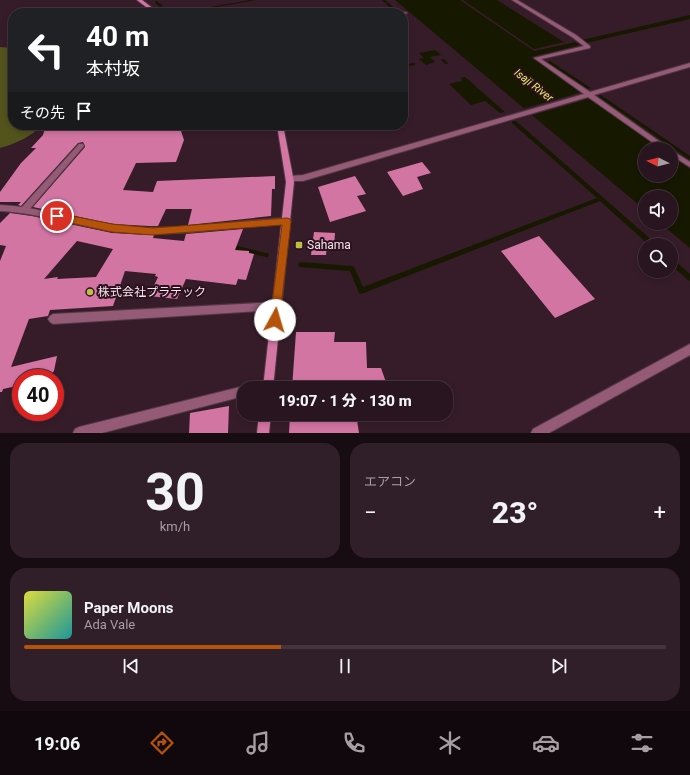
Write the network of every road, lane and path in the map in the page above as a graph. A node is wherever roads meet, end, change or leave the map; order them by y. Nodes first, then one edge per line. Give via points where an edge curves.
1 (139, 0) edge
2 (514, 0) edge
3 (149, 8) edge
4 (690, 65) edge
5 (588, 95) junction
6 (281, 130) edge
7 (657, 142) edge
8 (80, 146) dead end
9 (678, 157) edge
10 (690, 165) edge
11 (290, 179) junction
12 (0, 208) edge
13 (24, 208) junction
14 (287, 222) junction
15 (277, 306) junction
16 (53, 319) dead end
17 (690, 349) edge
18 (269, 381) edge
19 (237, 393) edge
20 (264, 421) edge
21 (79, 433) edge
22 (263, 433) edge
23 (537, 433) edge

1 - 3 street
2 - 5 street via 588,47 538,58
4 - 5 street
5 - 7 street
5 - 11 street via 303,178
6 - 11 street
8 - 13 street
9 - 10 street
11 - 14 street
12 - 13 street
13 - 14 street via 112,228 153,232
14 - 15 street
15 - 16 street
15 - 18 street
17 - 23 street
19 - 21 street
20 - 22 street

